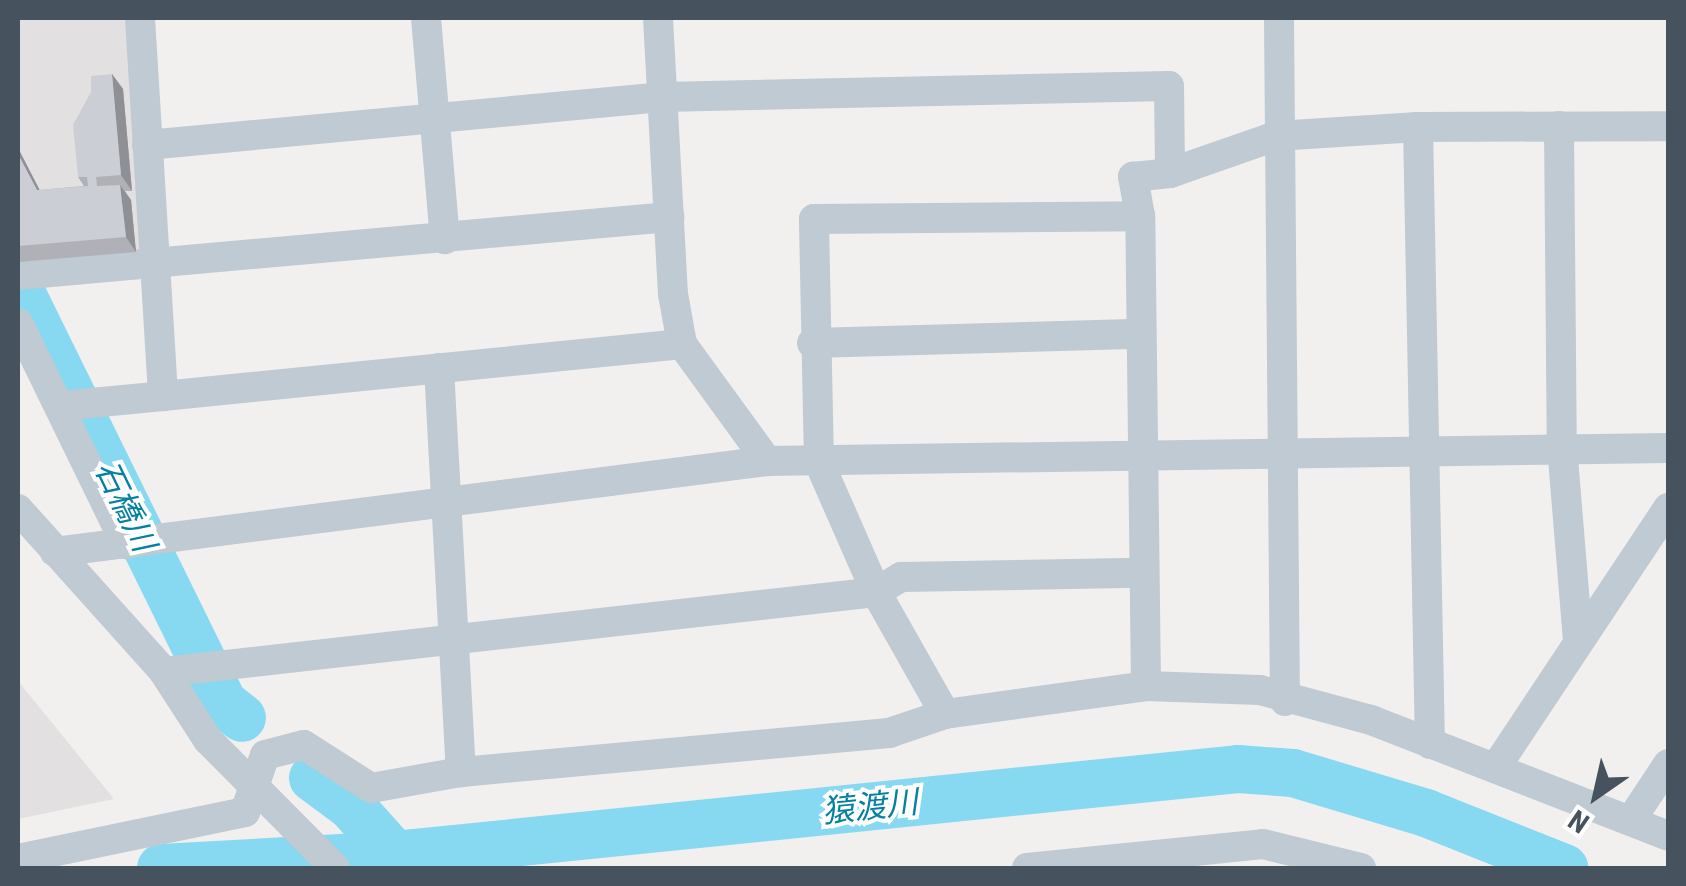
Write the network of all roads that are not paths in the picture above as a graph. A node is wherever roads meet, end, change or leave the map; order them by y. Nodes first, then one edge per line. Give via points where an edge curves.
1 (149, 18) edge
2 (426, 18) edge
3 (658, 18) edge
4 (1279, 18) edge
5 (662, 96) junction
6 (434, 116) junction
7 (1559, 126) junction
8 (1668, 126) edge
9 (1418, 127) junction
10 (1276, 136) junction
11 (147, 146) junction
12 (1170, 173) junction
13 (1140, 216) junction
14 (668, 217) junction
15 (445, 239) junction
16 (154, 267) junction
17 (22, 274) edge
18 (18, 323) edge
19 (1141, 334) junction
20 (812, 343) junction
21 (682, 344) junction
22 (439, 368) junction
23 (163, 396) junction
24 (69, 405) junction
25 (1562, 446) junction
26 (1668, 448) edge
27 (1422, 452) junction
28 (1142, 456) junction
29 (1286, 457) junction
30 (767, 462) junction
31 (819, 462) junction
32 (447, 506) junction
33 (1668, 508) edge
34 (18, 510) edge
35 (138, 543) junction
36 (55, 552) junction
37 (1140, 574) junction
38 (876, 592) junction
39 (458, 640) junction
40 (1578, 640) junction
41 (192, 668) junction
42 (1146, 686) junction
43 (1285, 701) junction
44 (945, 714) junction
45 (1430, 744) junction
46 (1668, 764) edge
47 (1496, 767) junction
48 (461, 772) junction
49 (251, 783) junction
50 (1631, 820) junction
51 (1668, 836) edge
52 (18, 859) edge
53 (335, 868) edge
54 (1039, 868) edge
55 (1361, 868) edge

1 - 11 street
2 - 6 street
3 - 5 street
4 - 10 street
5 - 6 street
5 - 12 street via 1168,86
5 - 14 street
6 - 11 street
6 - 15 street
7 - 8 street
7 - 9 street
7 - 25 street
9 - 10 street
9 - 27 street
10 - 12 street
10 - 29 street
11 - 16 street
12 - 13 street via 1133,178
13 - 19 street
13 - 20 street via 814,219
14 - 15 street
14 - 21 street
15 - 16 street
16 - 17 street
16 - 23 street
18 - 24 street
19 - 20 street
19 - 28 street
20 - 31 street
21 - 22 street
21 - 30 street
22 - 23 street
22 - 32 street
23 - 24 street
24 - 35 street
25 - 26 street
25 - 27 street
25 - 40 street
27 - 29 street
27 - 45 street
28 - 29 street
28 - 31 street
28 - 37 street
29 - 43 street
30 - 31 street
30 - 32 street
31 - 38 street
32 - 35 street
32 - 39 street
33 - 40 street
34 - 36 street
35 - 36 street
36 - 41 street
37 - 38 street via 901,578
37 - 42 street
38 - 39 street
38 - 44 street
39 - 41 street
39 - 48 street
40 - 47 street
41 - 49 street via 208,740
42 - 43 street via 1260,690
42 - 44 street
43 - 45 street via 1371,720
44 - 48 street via 889,734
45 - 47 street
46 - 50 street
47 - 50 street
48 - 49 street via 371,788 304,745 265,754
49 - 52 street via 245,812
49 - 53 street
50 - 51 street
54 - 55 street via 1263,844

